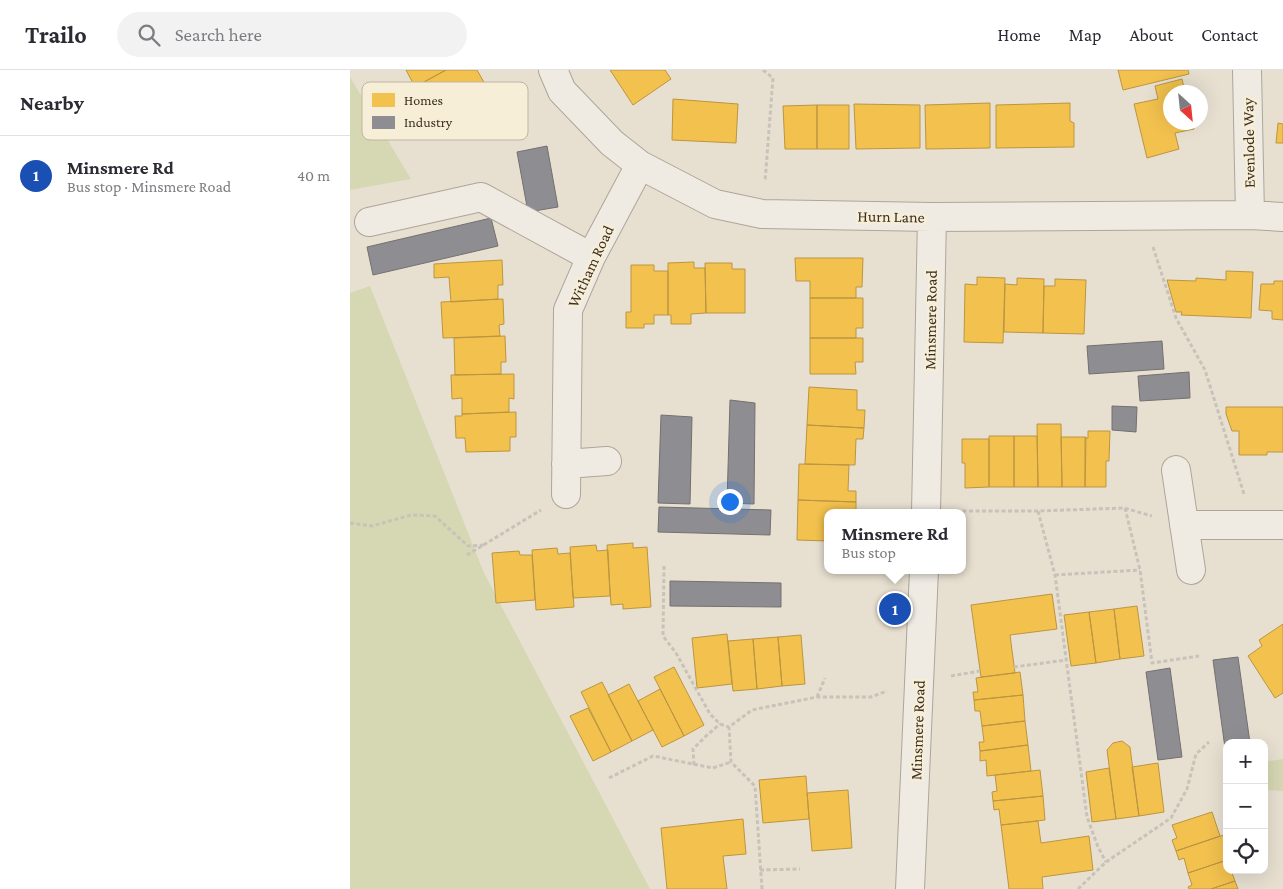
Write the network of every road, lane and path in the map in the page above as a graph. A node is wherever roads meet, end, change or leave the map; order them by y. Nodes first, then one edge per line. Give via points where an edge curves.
1 (552, 70) edge
2 (763, 70) edge
3 (1247, 70) edge
4 (640, 166) junction
5 (762, 214) junction
6 (1149, 215) junction
7 (1250, 215) junction
8 (932, 217) junction
9 (1283, 217) edge
10 (369, 222) dead end
11 (592, 257) junction
12 (607, 461) dead end
13 (566, 464) junction
14 (1176, 470) dead end
15 (566, 494) joint
16 (1124, 508) junction
17 (926, 509) edge
18 (1038, 511) junction
19 (966, 512) edge
20 (350, 523) edge
21 (1184, 525) junction
22 (1254, 525) junction
23 (1283, 525) edge
24 (484, 545) junction
25 (466, 555) dead end
26 (664, 566) dead end
27 (1140, 570) junction
28 (1191, 570) dead end
29 (924, 574) edge
30 (1055, 575) junction
31 (1199, 656) dead end
32 (1066, 660) junction
33 (1014, 667) dead end
34 (980, 671) dead end
35 (825, 678) dead end
36 (918, 681) junction
37 (817, 697) junction
38 (720, 724) junction
39 (729, 727) junction
40 (1209, 742) dead end
41 (731, 762) junction
42 (694, 765) junction
43 (609, 778) dead end
44 (1106, 862) junction
45 (800, 869) dead end
46 (760, 870) junction
47 (762, 889) edge
48 (910, 889) edge
49 (1078, 889) edge

1 - 4 street, Hurn Lane via 562,90 612,143
2 - 5 path via 772,78
3 - 7 street, Evenlode Way
4 - 5 street, Hurn Lane via 715,204
4 - 11 street, Witham Road
5 - 8 street, Hurn Lane
6 - 7 street, Hurn Lane
6 - 8 street, Hurn Lane
6 - 22 path via 1153,247 1176,318 1205,370
7 - 9 street, Hurn Lane
8 - 17 street, Minsmere Road
10 - 11 street via 481,197
11 - 13 street, Witham Road via 568,310
12 - 13 street
13 - 15 street, Witham Road
14 - 21 street
15 - 24 path
16 - 18 path
16 - 21 path
16 - 27 path
18 - 19 path
18 - 30 path
20 - 24 path via 372,526 411,515 435,516 468,546
21 - 22 street
21 - 28 street
22 - 23 street
24 - 25 path
26 - 38 path via 663,636 710,714
27 - 30 path
27 - 31 path via 1152,663
29 - 36 street, Minsmere Road
30 - 32 path
32 - 33 path
32 - 44 path via 1087,817
34 - 36 path
35 - 37 path
36 - 37 path via 870,697
36 - 48 street, Minsmere Road
37 - 39 path via 752,710
38 - 39 path
38 - 42 path via 693,748
39 - 41 path
40 - 44 path via 1196,754 1187,789 1171,818
41 - 42 path via 713,768
41 - 46 path via 755,786
42 - 43 path via 653,756
44 - 49 path
45 - 46 path
46 - 47 path

